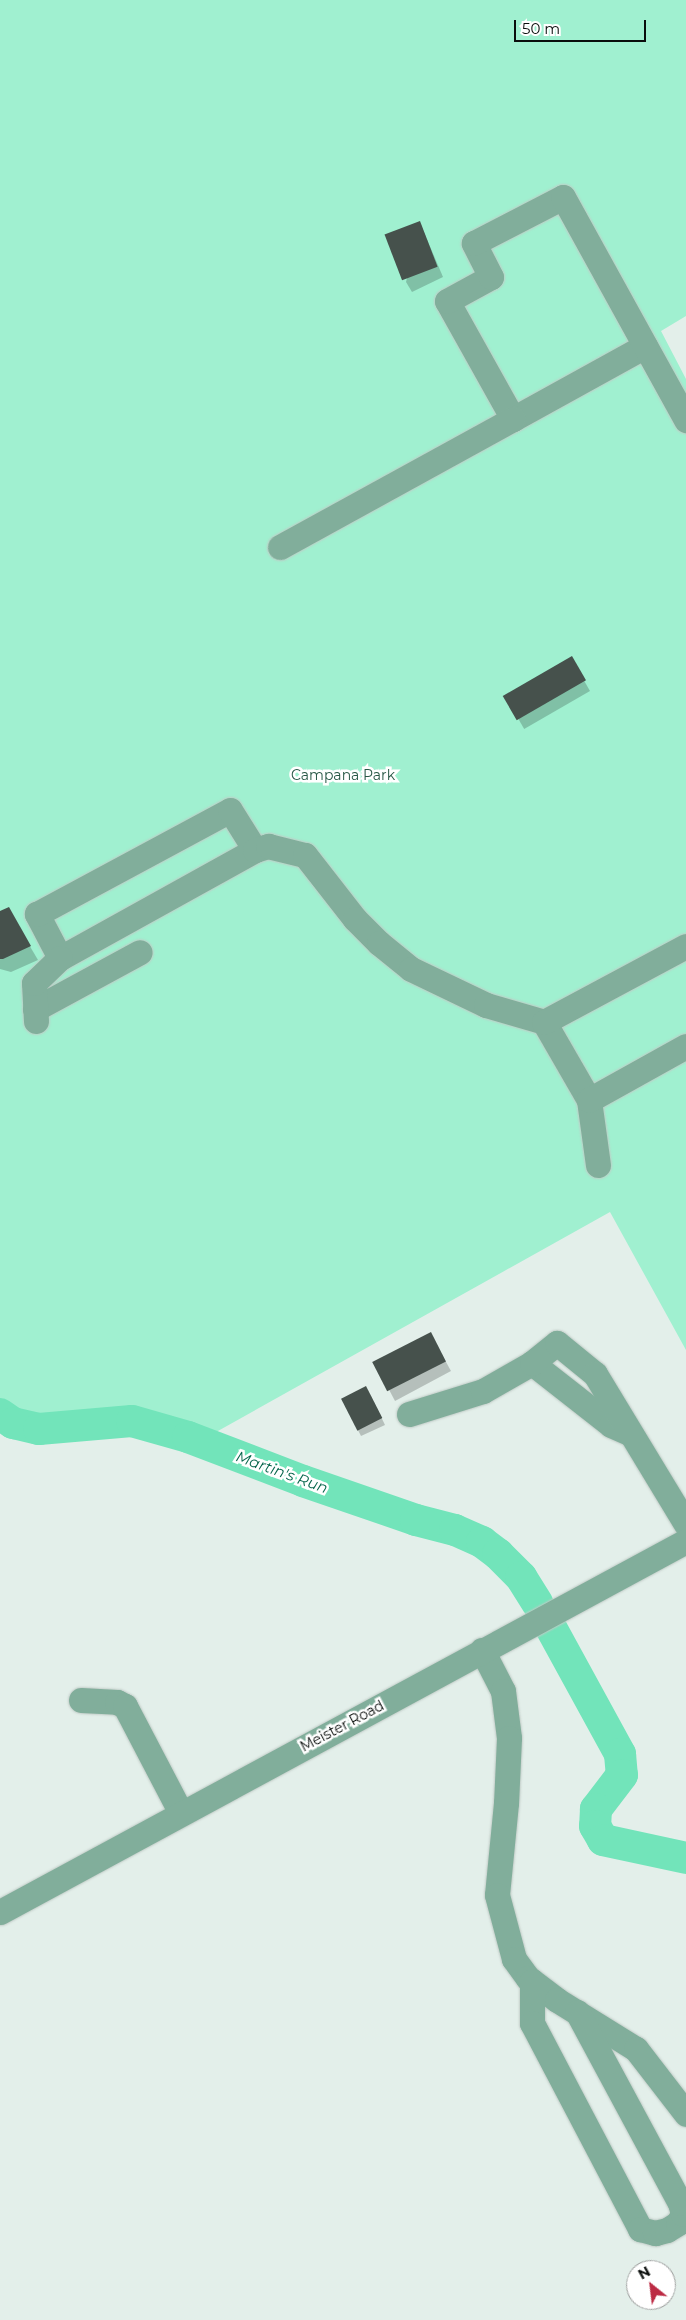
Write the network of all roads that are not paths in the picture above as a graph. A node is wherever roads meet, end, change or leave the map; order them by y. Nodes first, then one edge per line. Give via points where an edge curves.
1 (645, 346) junction
2 (512, 419) junction
3 (686, 420) edge
4 (280, 547) dead end
5 (255, 850) junction
6 (686, 946) edge
7 (140, 952) dead end
8 (60, 958) junction
9 (544, 1022) junction
10 (686, 1046) edge
11 (589, 1100) junction
12 (598, 1165) dead end
13 (410, 1414) dead end
14 (686, 1524) edge
15 (686, 1541) edge
16 (482, 1650) junction
17 (81, 1700) dead end
18 (181, 1813) junction
19 (0, 1912) edge
20 (532, 1981) junction
21 (577, 2012) junction
22 (684, 2110) edge
23 (683, 2206) edge

1 - 2 street
1 - 2 street via 563,196 474,243 491,277 447,301
1 - 3 street
2 - 4 street
5 - 8 street
5 - 8 street via 230,810 37,914
5 - 9 street via 268,846 304,856 355,919 379,944 411,969 486,1005
6 - 9 street
7 - 8 street via 36,1015 34,983
9 - 11 street
10 - 11 street
11 - 12 street
13 - 14 street via 483,1391 532,1363 557,1343 595,1374
15 - 16 street, Meister Road
16 - 18 street, Meister Road
16 - 20 street via 503,1691 509,1738 497,1895 514,1959
17 - 18 street via 116,1702 125,1706
18 - 19 street, Meister Road
20 - 21 street
20 - 23 street via 532,2023 640,2229 655,2233 678,2223
21 - 22 street via 636,2049
21 - 23 street

